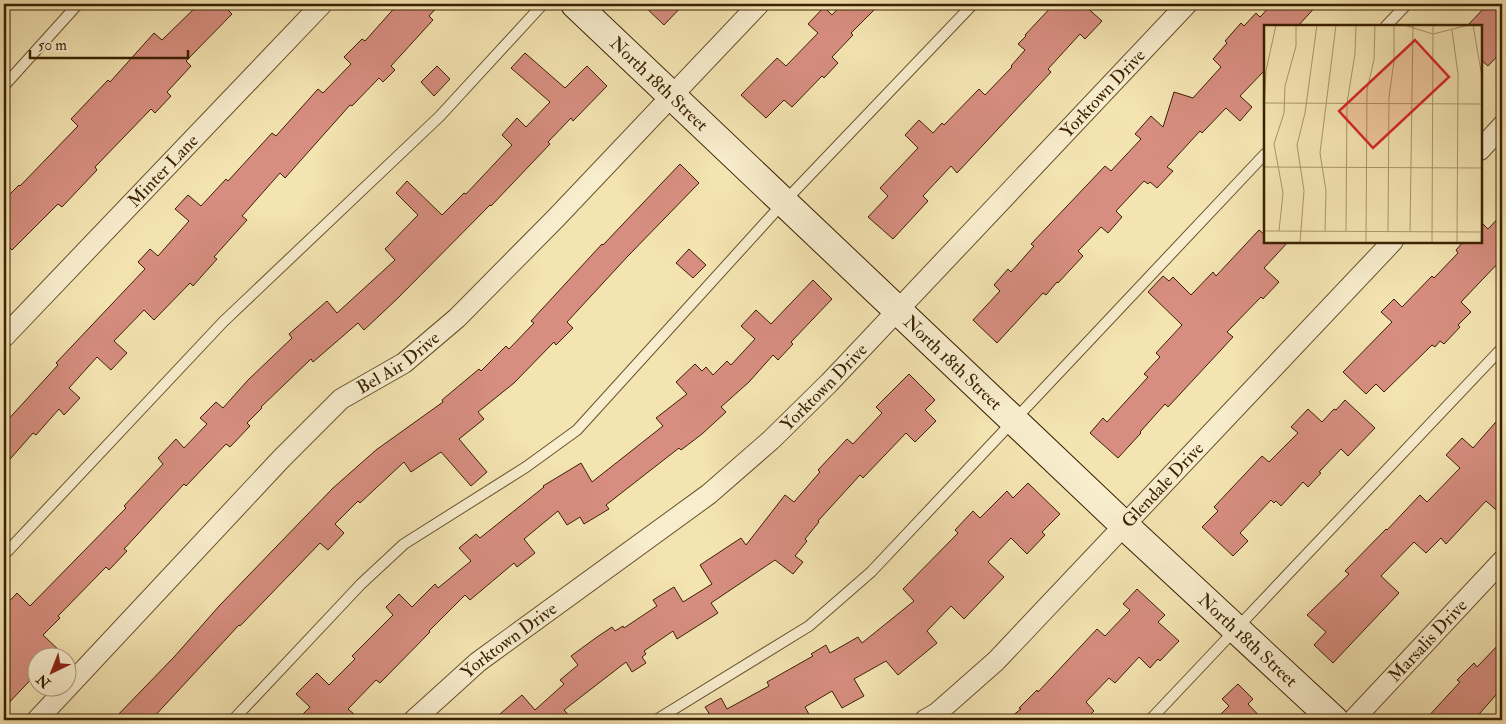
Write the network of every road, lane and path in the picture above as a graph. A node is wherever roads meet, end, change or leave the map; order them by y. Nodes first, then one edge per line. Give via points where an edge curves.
1 (78, 4) edge
2 (322, 4) edge
3 (543, 4) edge
4 (575, 4) edge
5 (759, 4) edge
6 (973, 4) edge
7 (1187, 4) edge
8 (1407, 4) edge
9 (1387, 25) edge
10 (4, 86) edge
11 (672, 96) junction
12 (1502, 126) edge
13 (1481, 149) edge
14 (1264, 155) edge
15 (784, 202) junction
16 (1392, 242) edge
17 (898, 310) junction
18 (4, 337) edge
19 (1502, 348) edge
20 (1014, 420) junction
21 (1125, 526) junction
22 (4, 555) edge
23 (1502, 561) edge
24 (1236, 629) junction
25 (37, 720) edge
26 (234, 720) edge
27 (414, 720) edge
28 (656, 720) edge
29 (925, 720) edge
30 (1150, 720) edge
31 (1334, 720) edge
32 (1353, 720) edge

1 - 10 lane
2 - 18 street, Minter Lane
3 - 22 lane via 440,116 223,322
4 - 11 street, North 18th Street
5 - 11 street, Bel Air Drive
6 - 15 lane
7 - 17 street, Yorktown Drive
8 - 9 lane
11 - 15 street, North 18th Street
11 - 25 street, Bel Air Drive via 457,318 404,363 334,406
12 - 13 street
14 - 20 lane
15 - 17 street, North 18th Street
15 - 26 lane via 578,430 404,544
16 - 21 street, Glendale Drive
17 - 20 street, North 18th Street
17 - 27 street, Yorktown Drive via 771,440 709,494 478,662
19 - 24 lane
20 - 21 street, North 18th Street
20 - 28 lane via 871,572 809,626
21 - 24 street, North 18th Street
21 - 29 street, Glendale Drive via 996,661
23 - 32 street, Marsalis Drive
24 - 30 lane
24 - 31 street, North 18th Street

